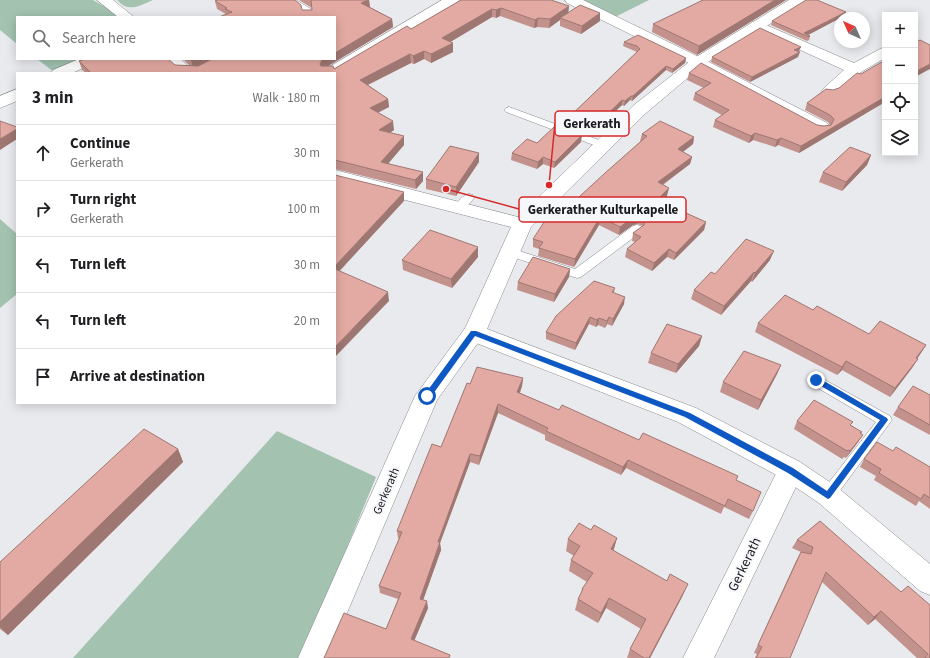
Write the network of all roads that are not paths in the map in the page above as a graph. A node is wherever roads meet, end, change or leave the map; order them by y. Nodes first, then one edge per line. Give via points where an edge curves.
1 (104, 0) edge
2 (290, 0) edge
3 (452, 0) edge
4 (572, 0) edge
5 (799, 0) edge
6 (126, 16) edge
7 (308, 16) edge
8 (757, 25) junction
9 (882, 54) edge
10 (90, 60) edge
11 (173, 60) edge
12 (698, 62) junction
13 (856, 69) junction
14 (61, 72) edge
15 (186, 72) edge
16 (332, 72) edge
17 (830, 91) edge
18 (16, 95) edge
19 (0, 103) edge
20 (509, 110) dead end
21 (821, 127) edge
22 (603, 145) junction
23 (336, 176) edge
24 (522, 224) junction
25 (638, 229) edge
26 (510, 252) junction
27 (474, 333) junction
28 (816, 380) dead end
29 (791, 470) junction
30 (828, 495) junction
31 (930, 582) edge
32 (313, 658) edge
33 (698, 658) edge

1 - 6 street
2 - 7 lane via 308,11
3 - 16 street
4 - 12 street
5 - 8 street, Gerkerath
8 - 12 street, Gerkerath
8 - 13 street
9 - 13 street
10 - 14 street
11 - 15 street
12 - 21 street
12 - 22 street, Gerkerath via 640,109
13 - 17 street
18 - 19 street
20 - 22 lane
22 - 24 street, Gerkerath
23 - 24 street via 464,202
24 - 26 street, Gerkerath
25 - 26 lane via 577,274
26 - 27 street, Gerkerath
27 - 29 street via 687,415
27 - 32 street, Gerkerath via 427,396
28 - 30 lane via 885,420
29 - 30 street
29 - 33 street, Gerkerath
30 - 31 street

